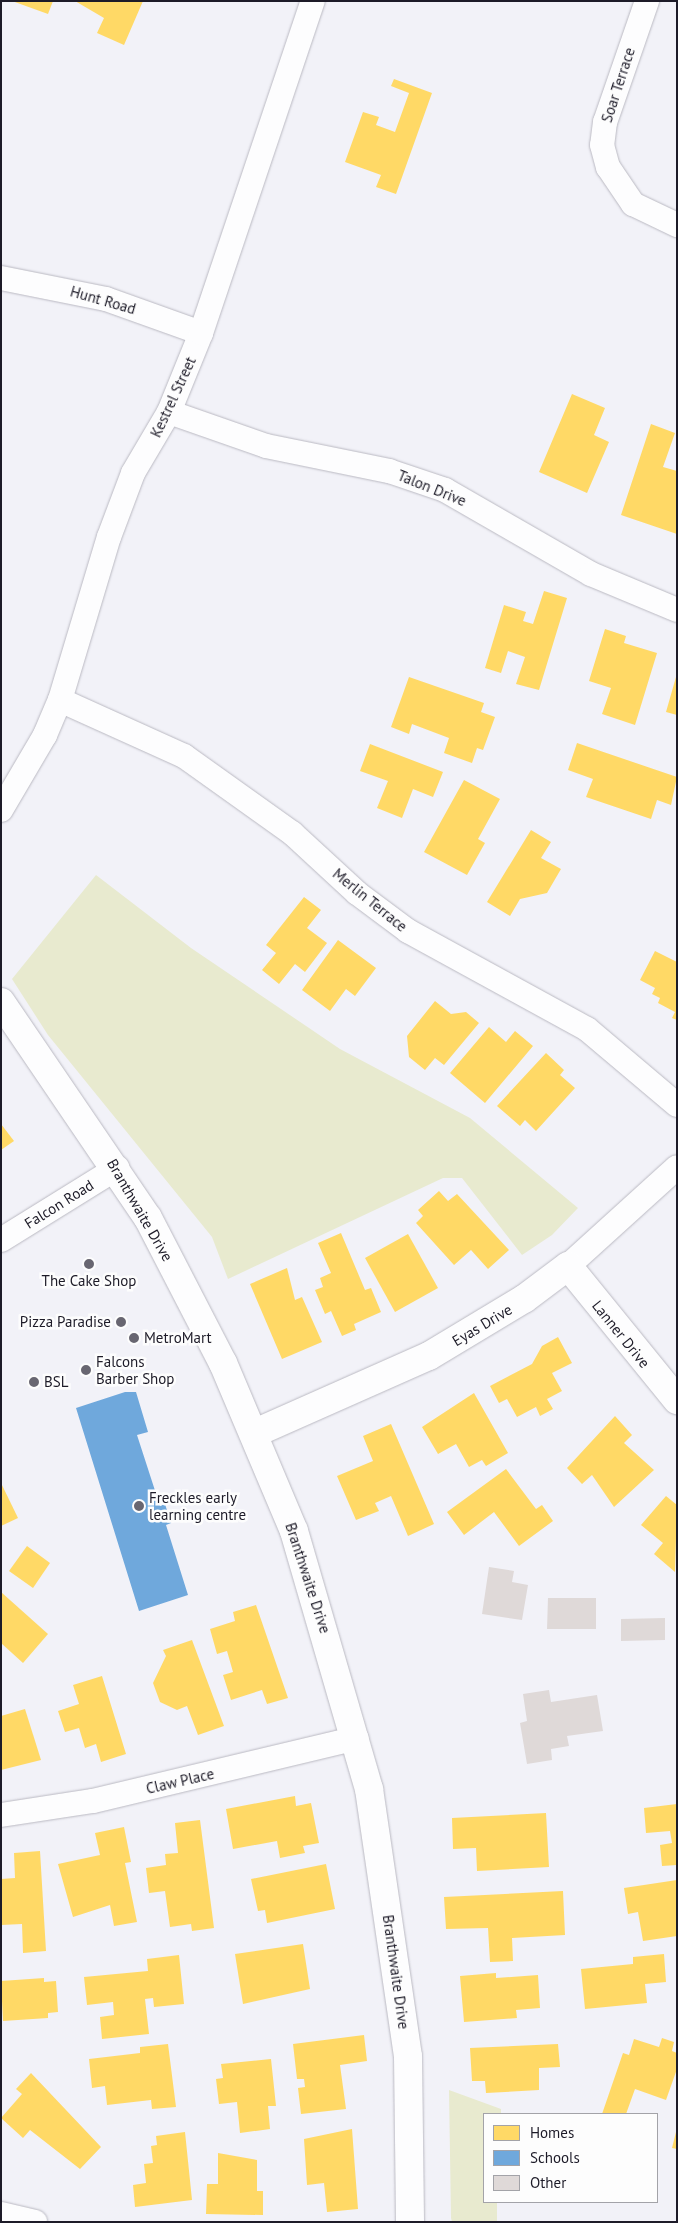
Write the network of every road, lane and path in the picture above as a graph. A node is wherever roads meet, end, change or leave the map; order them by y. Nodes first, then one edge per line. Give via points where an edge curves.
1 (313, 1) edge
2 (647, 1) edge
3 (677, 225) edge
4 (1, 278) edge
5 (201, 333) junction
6 (169, 412) junction
7 (677, 610) edge
8 (60, 700) junction
9 (1, 810) edge
10 (1, 1002) edge
11 (677, 1105) edge
12 (677, 1166) edge
13 (117, 1168) junction
14 (1, 1240) edge
15 (568, 1266) junction
16 (677, 1400) edge
17 (255, 1434) junction
18 (357, 1738) junction
19 (1, 1815) edge
20 (1, 2214) edge
21 (35, 2222) edge
22 (410, 2222) edge

1 - 5 street, Kestrel Street
2 - 3 street, Soar Terrace via 605,122 602,145 608,167 634,204
4 - 5 street, Hunt Road via 106,299
5 - 6 street, Kestrel Street
6 - 7 street, Talon Drive via 266,446 389,471 445,490 591,574
6 - 8 street, Kestrel Street via 134,473 109,537
8 - 9 street, Kestrel Street via 45,735
8 - 11 street, Merlin Terrace via 184,756 292,833 357,893 408,931 587,1029
10 - 13 street, Branthwaite Drive
12 - 15 street, Eyas Drive
13 - 14 street, Falcon Road
13 - 17 street, Branthwaite Drive via 193,1304
15 - 16 street, Lanner Drive
15 - 17 street, Eyas Drive via 524,1299 429,1356
17 - 18 street, Branthwaite Drive via 294,1531
18 - 19 street, Claw Place via 93,1801
18 - 22 street, Branthwaite Drive via 369,1789 408,2056
20 - 21 street

